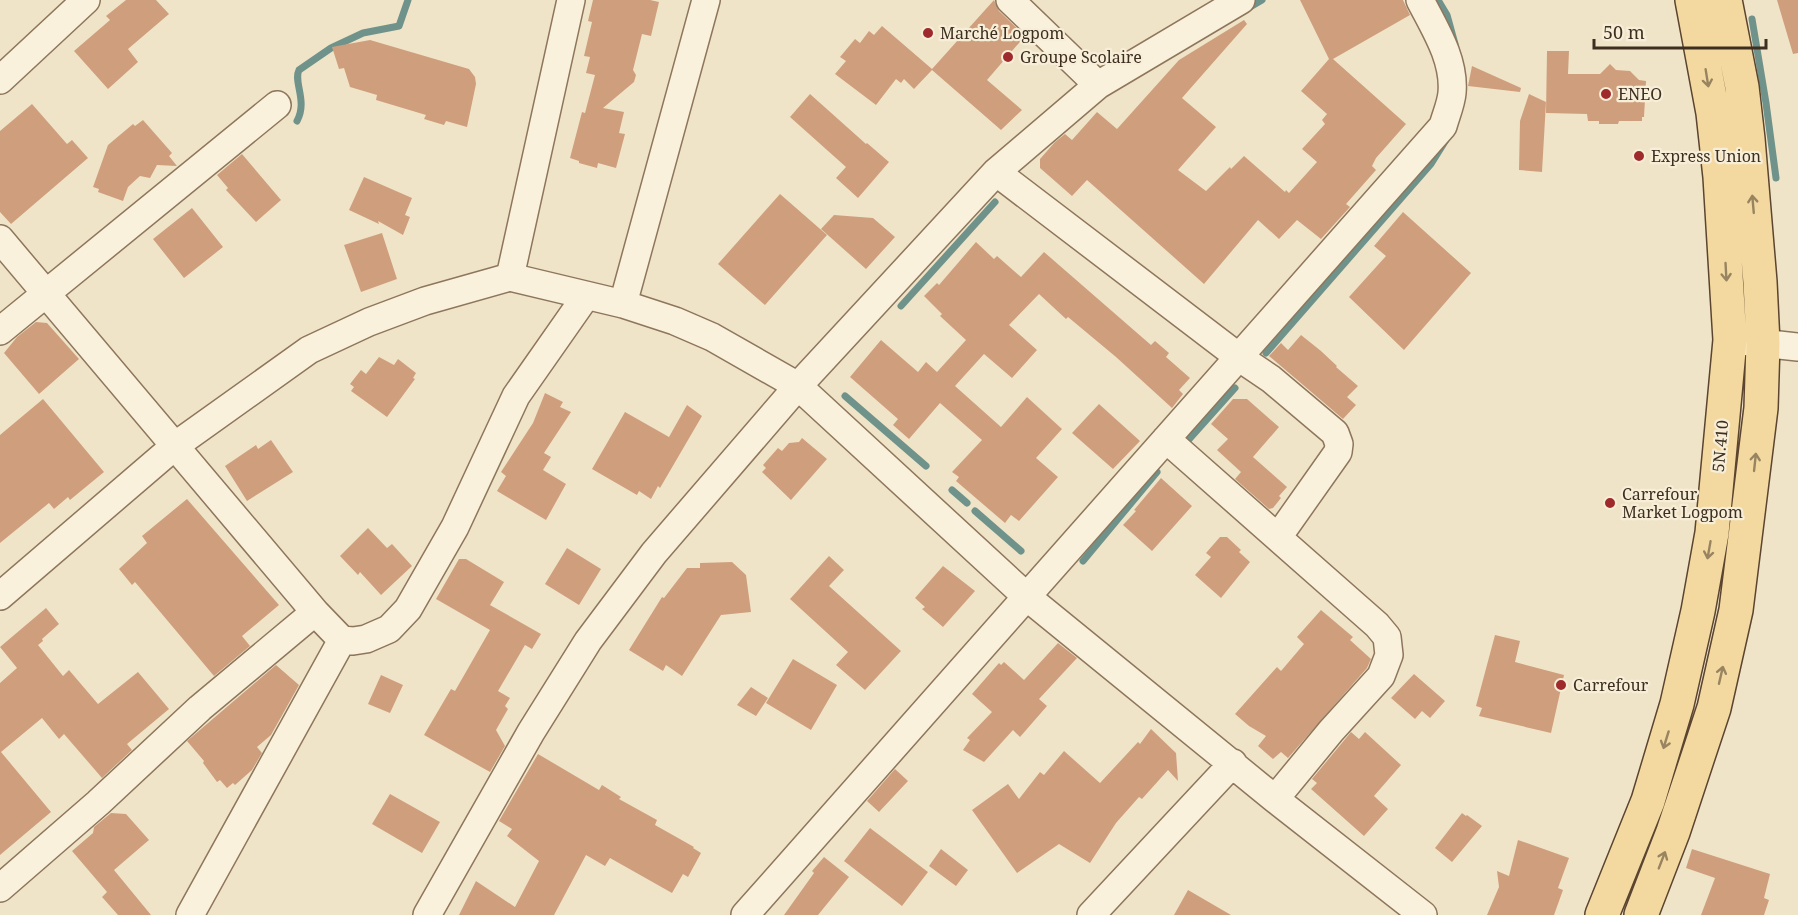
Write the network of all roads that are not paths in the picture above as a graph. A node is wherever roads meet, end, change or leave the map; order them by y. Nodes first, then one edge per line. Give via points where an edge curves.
1 (86, 0) edge
2 (571, 0) edge
3 (706, 0) edge
4 (1010, 0) edge
5 (1241, 0) edge
6 (1420, 0) edge
7 (1692, 0) edge
8 (1725, 0) edge
9 (0, 80) edge
10 (1098, 85) junction
11 (277, 105) dead end
12 (996, 172) junction
13 (0, 239) edge
14 (510, 278) junction
15 (47, 292) junction
16 (586, 296) junction
17 (623, 304) junction
18 (0, 331) edge
19 (1730, 340) junction
20 (1763, 343) junction
21 (1798, 347) edge
22 (1240, 358) junction
23 (798, 386) junction
24 (1166, 439) junction
25 (176, 445) junction
26 (1278, 537) junction
27 (0, 596) edge
28 (1028, 597) junction
29 (315, 612) junction
30 (342, 640) junction
31 (1233, 763) junction
32 (1275, 799) junction
33 (0, 888) edge
34 (190, 915) edge
35 (427, 915) edge
36 (745, 915) edge
37 (1091, 915) edge
38 (1423, 915) edge
39 (1602, 915) edge
40 (1641, 915) edge

1 - 9 street
2 - 14 street
3 - 17 street
4 - 10 street
5 - 10 street
6 - 22 street via 1449,61 1452,93 1443,126
7 -> 19 main road, 5N.410 via 1719,166
20 -> 8 main road via 1748,139
10 - 12 street
11 - 15 street
12 - 22 street
12 - 23 street
13 - 15 street
14 - 16 street
14 - 25 street via 425,301 309,350
15 - 18 street
15 - 25 street
16 - 17 street
16 - 30 street via 516,396 455,527 408,609 389,629 366,639
17 - 23 street via 712,337
19 - 20 street
19 -> 39 main road, 5N.410 via 1712,534 1698,611 1677,704 1648,801
20 - 21 street
40 -> 20 main road via 1714,708 1736,610 1761,408
22 - 24 street
22 - 26 street via 1335,433 1339,444 1338,452
23 - 28 street
23 - 35 street via 654,553 588,641 531,732
24 - 26 street
24 - 28 street
25 - 27 street
25 - 29 street
26 - 32 street via 1377,625 1387,637 1389,655 1381,676
28 - 31 street
28 - 36 street
29 - 30 street
29 - 33 street via 200,708
30 - 34 street
31 - 32 street
31 - 37 street
32 - 38 street

